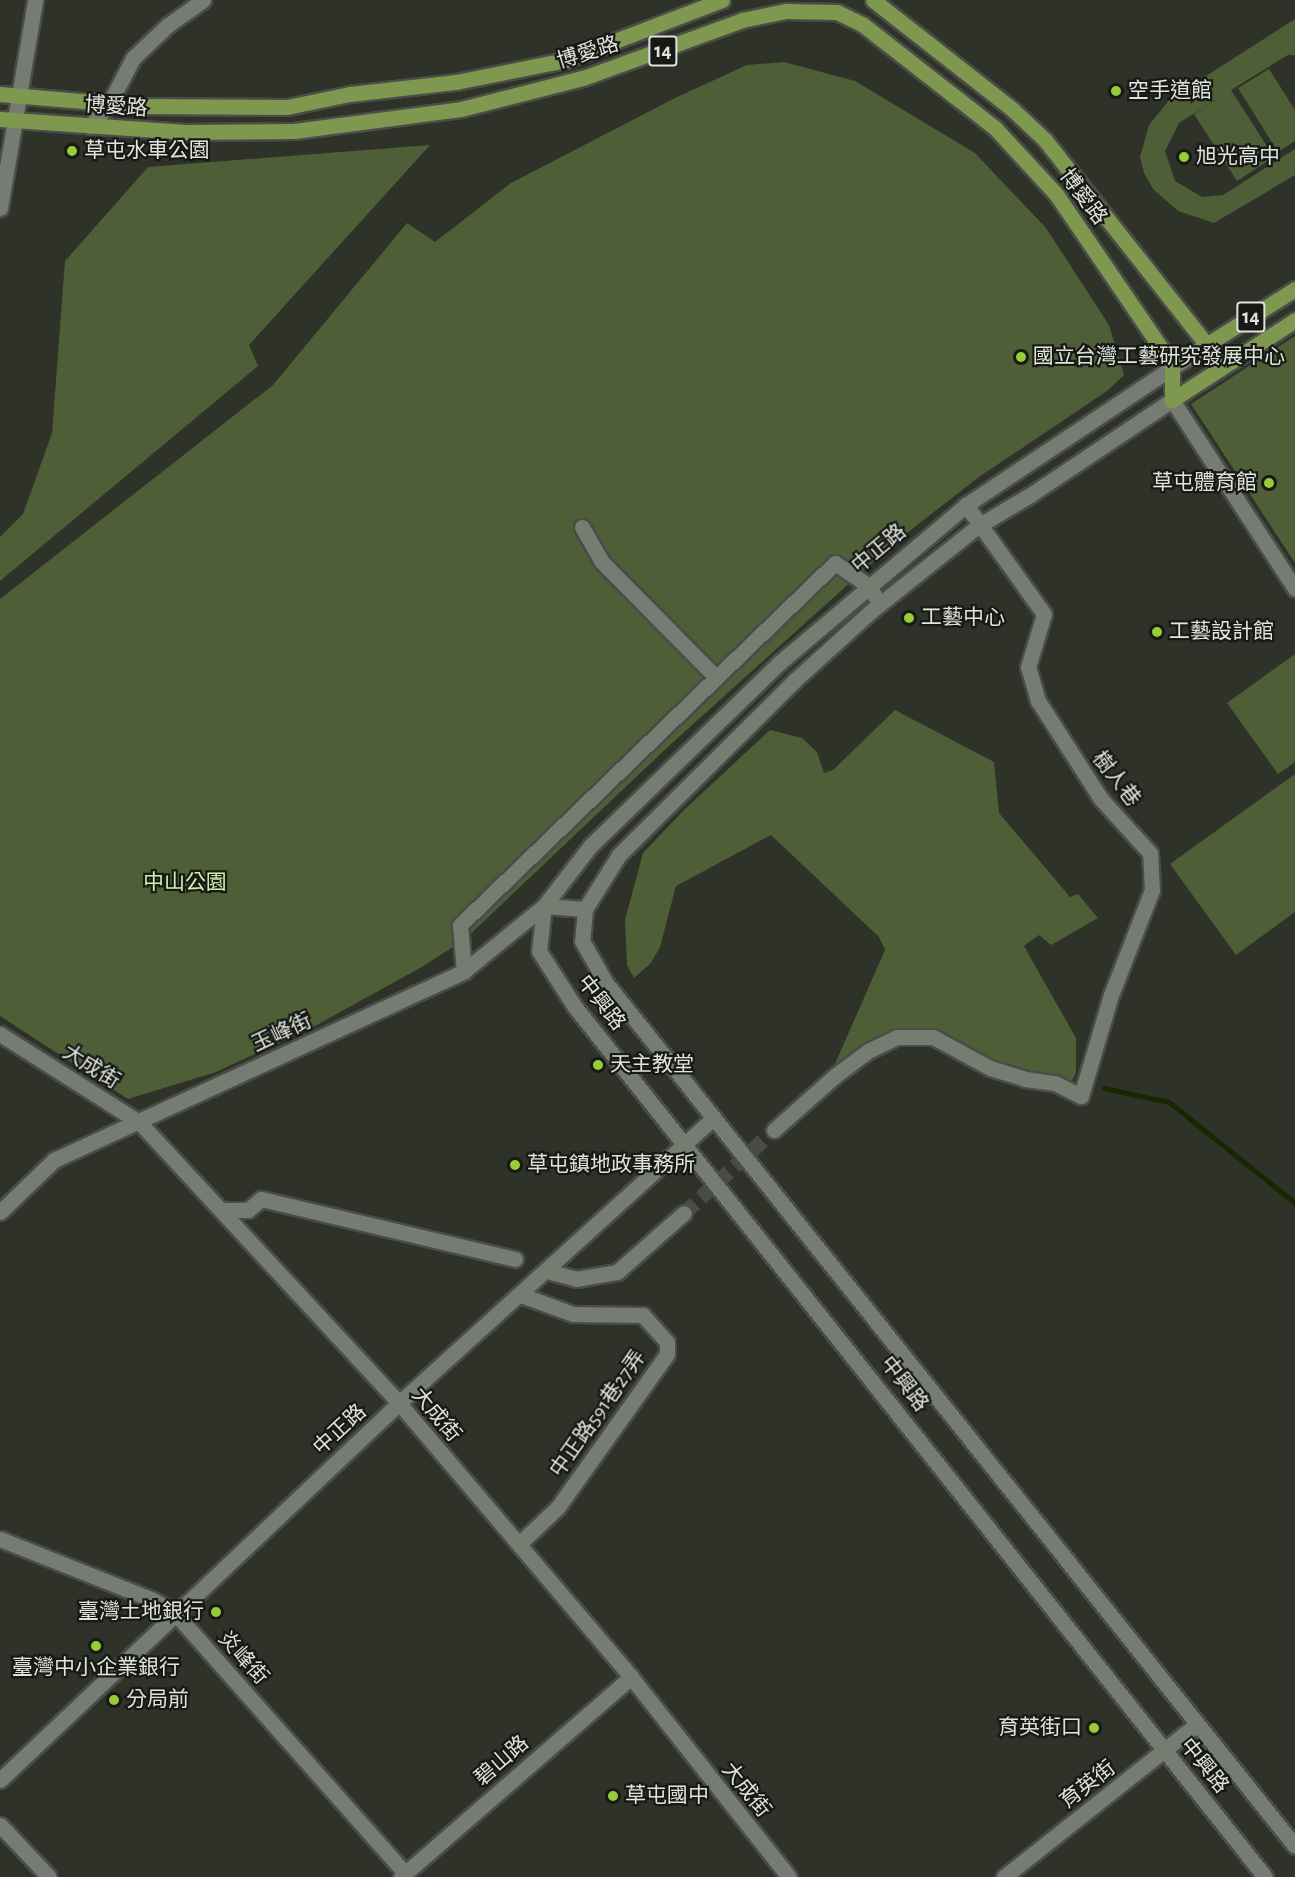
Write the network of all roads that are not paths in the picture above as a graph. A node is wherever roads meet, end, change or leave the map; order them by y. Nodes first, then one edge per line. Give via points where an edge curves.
1 (35, 0) edge
2 (203, 0) edge
3 (722, 0) edge
4 (873, 0) edge
5 (816, 4) edge
6 (0, 94) edge
7 (19, 95) junction
8 (109, 104) junction
9 (7, 120) edge
10 (90, 126) junction
11 (0, 208) edge
12 (1295, 289) edge
13 (1295, 320) edge
14 (1206, 345) junction
15 (1172, 364) junction
16 (1223, 365) junction
17 (1172, 400) junction
18 (966, 506) junction
19 (978, 526) junction
20 (582, 527) dead end
21 (869, 585) junction
22 (1295, 589) edge
23 (880, 604) junction
24 (716, 677) junction
25 (544, 906) junction
26 (585, 909) junction
27 (464, 971) junction
28 (0, 1034) edge
29 (714, 1116) junction
30 (140, 1123) junction
31 (774, 1130) tunnel mouth
32 (685, 1142) junction
33 (221, 1210) junction
34 (0, 1212) edge
35 (684, 1214) tunnel mouth
36 (515, 1260) dead end
37 (547, 1271) junction
38 (521, 1295) junction
39 (399, 1403) junction
40 (0, 1539) edge
41 (519, 1544) junction
42 (174, 1612) junction
43 (631, 1677) junction
44 (1196, 1725) junction
45 (1166, 1752) junction
46 (0, 1780) edge
47 (0, 1824) edge
48 (1295, 1846) edge
49 (403, 1875) edge
50 (49, 1877) edge
51 (789, 1877) edge
52 (1004, 1877) edge
53 (1265, 1877) edge

1 - 7 street
2 - 8 street via 168,25 133,58
3 - 8 main road, 博愛路 / 14 via 565,60 456,82 350,94 287,107
4 - 14 main road, 博愛路 / 14 via 1012,109 1045,140
5 - 10 main road, 博愛路 / 14 via 742,20 583,78 461,109 294,131 186,132
5 - 15 main road, 博愛路 / 14 via 862,24 1011,143 1077,222
6 - 7 main road, 博愛路 / 14
7 - 8 main road, 博愛路 / 14
7 - 9 street
8 - 10 street
9 - 10 main road, 博愛路 / 14
9 - 11 street
12 - 14 main road, 中正路 / 14
13 - 16 main road, 中正路 / 14
14 - 15 street, 中正路
14 - 16 main road, 博愛路 / 14
15 - 17 main road
15 - 18 street, 中正路
16 - 17 main road, 中正路 / 14
17 - 19 street, 中正路
17 - 22 street
18 - 19 street, 樹人巷
18 - 21 street, 中正路
19 - 23 street, 中正路
19 - 31 street, 樹人巷 via 1044,614 1028,667 1038,701 1101,799 1150,853 1152,890 1111,995 1081,1096 1055,1083 1024,1079 990,1068 933,1037 897,1037 868,1051 836,1075
20 - 24 street via 602,562
21 - 23 street
21 - 24 street via 835,563
21 - 25 street, 中正路 via 779,663 591,845
23 - 26 street, 中正路 via 673,798 620,855
24 - 27 street via 460,925
25 - 26 street
25 - 27 street, 玉峰街
25 - 32 street, 中興路 via 539,951 576,1007
26 - 29 street, 中興路 via 582,941 606,983
27 - 30 street, 玉峰街
28 - 30 street, 大成街
29 - 32 street, 中正路
29 - 44 street, 中興路
30 - 33 street, 大成街
30 - 34 street, 玉峰街 via 54,1160
32 - 37 street, 中正路
32 - 45 street, 中興路
33 - 36 street via 248,1210 261,1199
33 - 39 street, 大成街
35 - 37 street via 617,1272 576,1280
37 - 38 street, 中正路
38 - 39 street, 中正路
38 - 41 street, 中正路591巷27弄 via 573,1314 643,1315 667,1342 667,1354 558,1507
39 - 41 street, 大成街
39 - 42 street, 中正路
40 - 42 street, 炎峰街 via 151,1599
41 - 43 street, 大成街
42 - 46 street, 中正路
42 - 49 street, 炎峰街
43 - 49 street, 碧山路
43 - 51 street, 大成街
44 - 45 street, 育英街
44 - 48 street, 中興路
45 - 52 street, 育英街
45 - 53 street, 中興路
47 - 50 street

